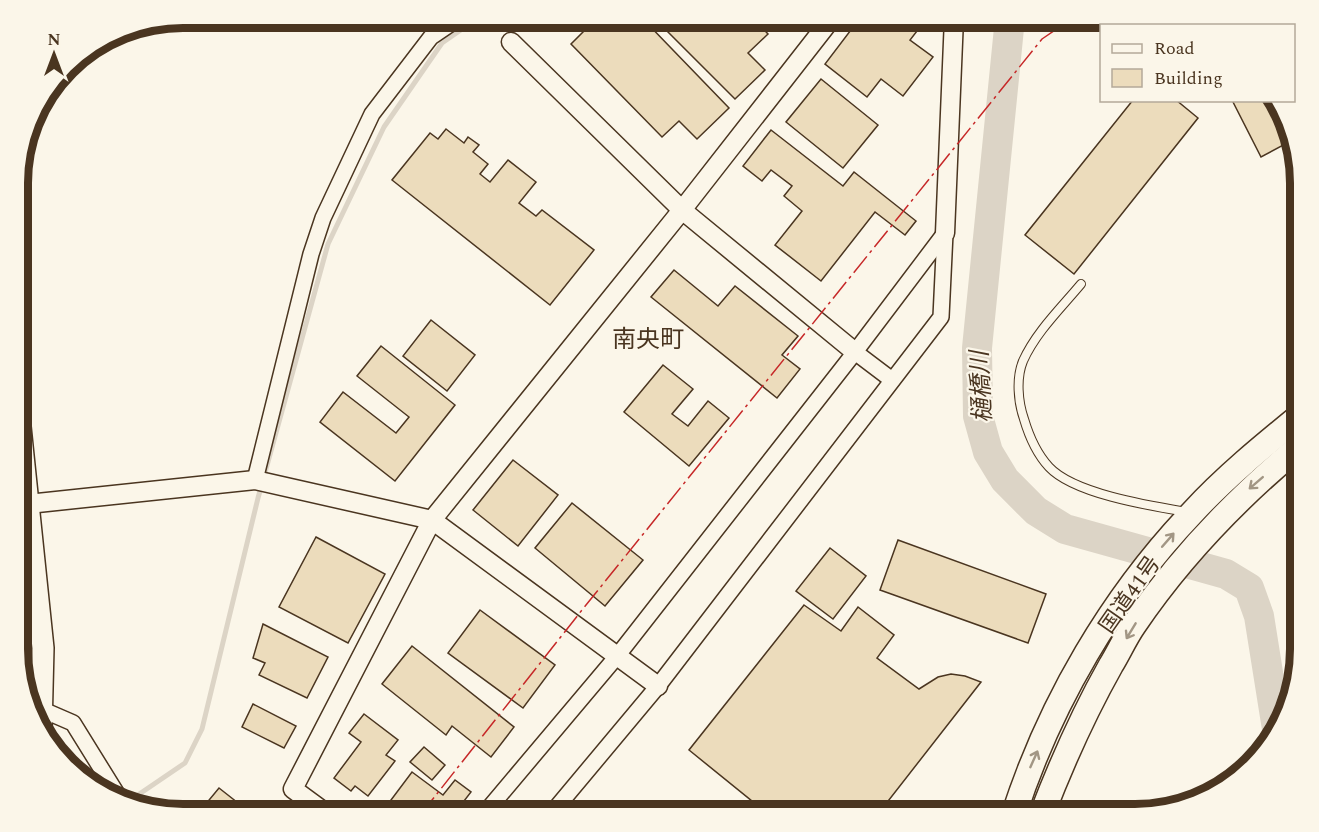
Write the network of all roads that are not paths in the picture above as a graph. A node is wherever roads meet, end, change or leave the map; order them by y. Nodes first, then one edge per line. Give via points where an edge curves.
1 (430, 28) edge
2 (445, 28) edge
3 (824, 28) edge
4 (954, 28) edge
5 (432, 37) junction
6 (511, 42) dead end
7 (682, 210) junction
8 (945, 233) junction
9 (1081, 284) dead end
10 (855, 352) junction
11 (892, 380) junction
12 (1290, 424) edge
13 (1290, 454) edge
14 (255, 480) junction
15 (28, 504) joint
16 (1191, 513) junction
17 (432, 520) junction
18 (618, 655) junction
19 (658, 686) junction
20 (42, 712) edge
21 (46, 719) edge
22 (112, 786) edge
23 (1017, 803) edge
24 (1047, 803) edge
25 (313, 804) edge
26 (493, 804) edge
27 (561, 804) edge

1 - 5 street
2 - 5 street
3 - 7 street
4 - 8 street
5 - 14 street via 372,114 323,218 310,254
6 - 7 street
7 - 10 street
7 - 17 street
8 - 10 street
8 - 11 street via 941,317
9 - 16 lane via 1043,329 1022,362 1017,399 1030,439 1050,468 1081,487
10 - 11 street
10 - 18 street
11 - 19 street
12 - 16 highway, 国道41号
13 -> 24 highway, 国道41号 via 1244,493 1209,530 1133,627 1084,713
14 - 15 street
14 - 17 street
15 - 20 main road via 43,648
23 -> 16 highway, 国道41号 via 1053,717 1083,661 1148,564
17 - 18 street
17 - 25 street via 293,789
18 - 19 street
18 - 26 street
19 - 27 street
21 - 22 street via 73,723

